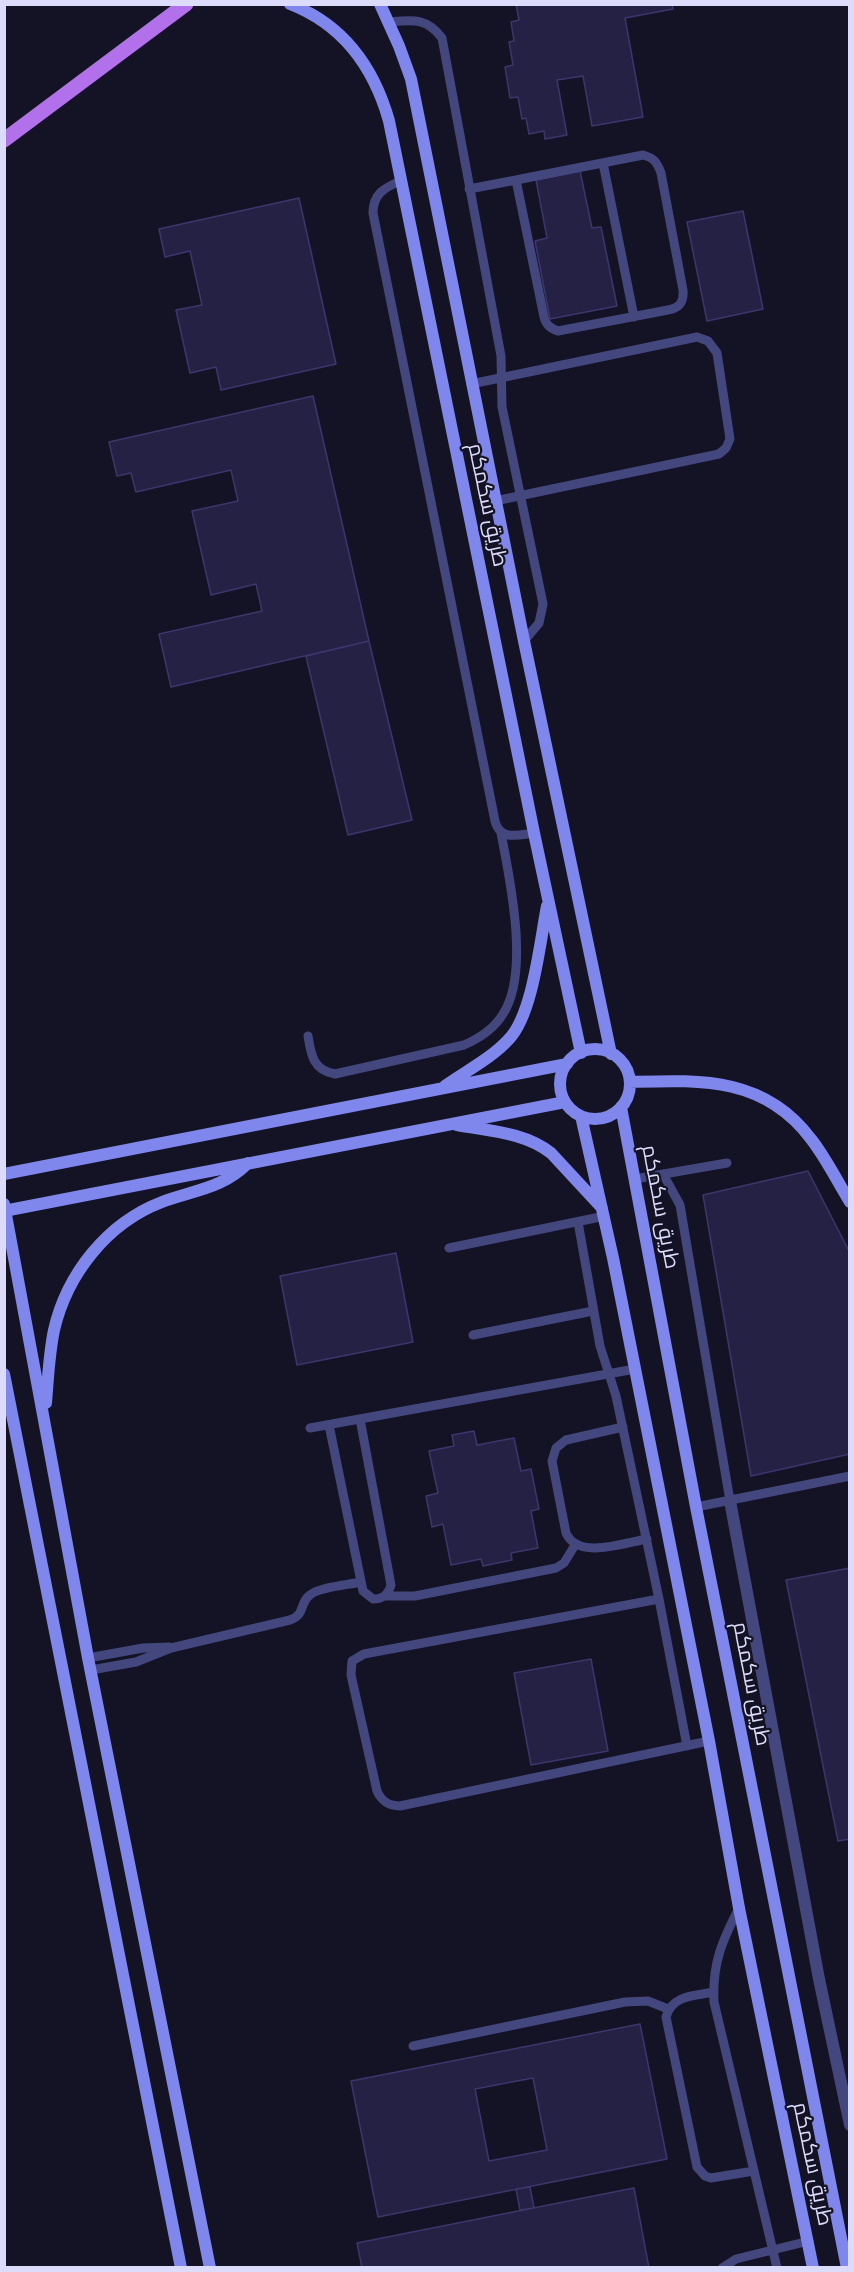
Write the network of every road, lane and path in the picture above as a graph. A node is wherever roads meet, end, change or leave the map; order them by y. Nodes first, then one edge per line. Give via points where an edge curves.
1 (186, 4) edge
2 (290, 4) edge
3 (380, 4) edge
4 (388, 22) junction
5 (4, 140) edge
6 (603, 163) junction
7 (516, 180) junction
8 (400, 181) junction
9 (469, 189) junction
10 (634, 317) junction
11 (502, 378) junction
12 (471, 384) junction
13 (520, 496) junction
14 (495, 501) junction
15 (524, 641) junction
16 (501, 833) junction
17 (534, 833) junction
18 (548, 899) junction
19 (308, 1036) dead end
20 (581, 1053) junction
21 (611, 1054) junction
22 (567, 1064) junction
23 (630, 1082) junction
24 (440, 1089) junction
25 (565, 1102) junction
26 (621, 1107) junction
27 (581, 1116) junction
28 (447, 1124) junction
29 (248, 1163) junction
30 (727, 1163) dead end
31 (4, 1174) edge
32 (663, 1174) junction
33 (635, 1179) junction
34 (849, 1202) edge
35 (5, 1209) edge
36 (604, 1213) junction
37 (578, 1222) junction
38 (449, 1248) dead end
39 (593, 1311) junction
40 (473, 1335) dead end
41 (635, 1369) junction
42 (4, 1374) edge
43 (609, 1374) junction
44 (44, 1419) junction
45 (360, 1419) junction
46 (329, 1425) junction
47 (623, 1427) junction
48 (310, 1428) dead end
49 (849, 1476) edge
50 (730, 1501) junction
51 (696, 1507) junction
52 (647, 1539) junction
53 (575, 1545) junction
54 (361, 1582) junction
55 (385, 1596) junction
56 (659, 1599) junction
57 (171, 1648) junction
58 (88, 1658) junction
59 (91, 1670) junction
60 (709, 1742) junction
61 (687, 1746) junction
62 (739, 1908) junction
63 (714, 1992) junction
64 (668, 2010) junction
65 (413, 2046) dead end
66 (849, 2125) edge
67 (754, 2171) junction
68 (808, 2241) junction
69 (773, 2249) junction
70 (181, 2268) edge
71 (210, 2268) edge
72 (722, 2268) edge
73 (777, 2268) edge
74 (813, 2268) edge
75 (847, 2268) edge

1 - 5 main road
2 - 8 main road, طريق سكمكم via 342,36 373,76 389,122
3 - 4 main road, طريق سكمكم
4 - 9 lane via 423,21 442,38
4 - 12 main road, طريق سكمكم via 411,79
6 - 7 lane
6 - 10 lane
6 - 10 lane via 643,155 658,164 661,173 684,298 675,309
7 - 9 lane
7 - 10 lane via 546,324 558,331
8 - 16 lane via 380,192 373,213 493,810
8 - 17 main road, طريق سكمكم
9 - 11 lane
11 - 12 lane
11 - 13 lane via 502,407
11 - 13 lane via 703,338 717,353 729,429 730,439 719,454
12 - 14 main road, طريق سكمكم
13 - 14 lane
13 - 15 lane via 543,604 539,623
14 - 15 main road, طريق سكمكم
15 - 21 main road, طريق سكمكم
16 - 17 lane
16 - 19 lane via 516,940 513,990 496,1024 464,1045 335,1074 314,1062
17 - 18 main road, طريق سكمكم
18 - 20 main road, طريق سكمكم
18 - 24 main road via 527,1004 517,1030 502,1046
20 - 21 main road via 596,1050
20 - 22 main road
21 - 23 main road via 624,1066
22 - 24 main road
22 - 25 main road via 561,1080
23 - 26 main road
23 - 34 main road via 701,1081 732,1086 761,1097 810,1136
24 - 31 main road
25 - 27 main road
25 - 28 main road
26 - 27 main road via 607,1117
26 - 33 main road, طريق سكمكم
27 - 36 main road, طريق سكمكم
28 - 29 main road
28 - 36 main road via 510,1134 541,1146
29 - 35 main road
29 - 44 main road via 225,1182 162,1202 133,1216 86,1260 65,1295 56,1323
30 - 32 lane
32 - 33 lane
32 - 50 lane via 680,1205
33 - 51 main road, طريق سكمكم
35 - 44 main road
36 - 37 lane
36 - 41 main road, طريق سكمكم
37 - 38 lane
37 - 39 lane
39 - 40 lane
39 - 43 lane
41 - 43 lane
41 - 60 main road, طريق سكمكم
42 - 70 main road
43 - 45 lane
43 - 47 lane
44 - 58 main road
45 - 46 lane
45 - 55 lane via 390,1579
46 - 48 lane
46 - 54 lane
47 - 52 lane
47 - 53 lane via 566,1440 556,1448 553,1467 566,1533
49 - 50 lane
50 - 51 lane
50 - 66 street
51 - 75 main road, طريق سكمكم
52 - 53 lane via 583,1548
52 - 56 lane
53 - 55 lane via 556,1568 415,1596
54 - 55 lane via 372,1599
54 - 57 lane via 315,1592 307,1597 298,1616 290,1620
56 - 61 lane
56 - 61 lane via 364,1654 352,1661 351,1675 377,1791 393,1806
57 - 58 lane via 142,1648
57 - 59 lane via 136,1662
58 - 59 main road
59 - 71 main road
60 - 61 lane
60 - 62 main road, طريق سكمكم
62 - 63 lane via 719,1952
62 - 68 main road, طريق سكمكم
63 - 64 lane via 680,1998
63 - 67 lane
64 - 65 lane via 636,2000
64 - 67 lane via 666,2026 697,2167 711,2178
67 - 69 lane
68 - 69 lane
68 - 74 main road, طريق سكمكم
69 - 72 lane via 730,2261
69 - 73 lane

